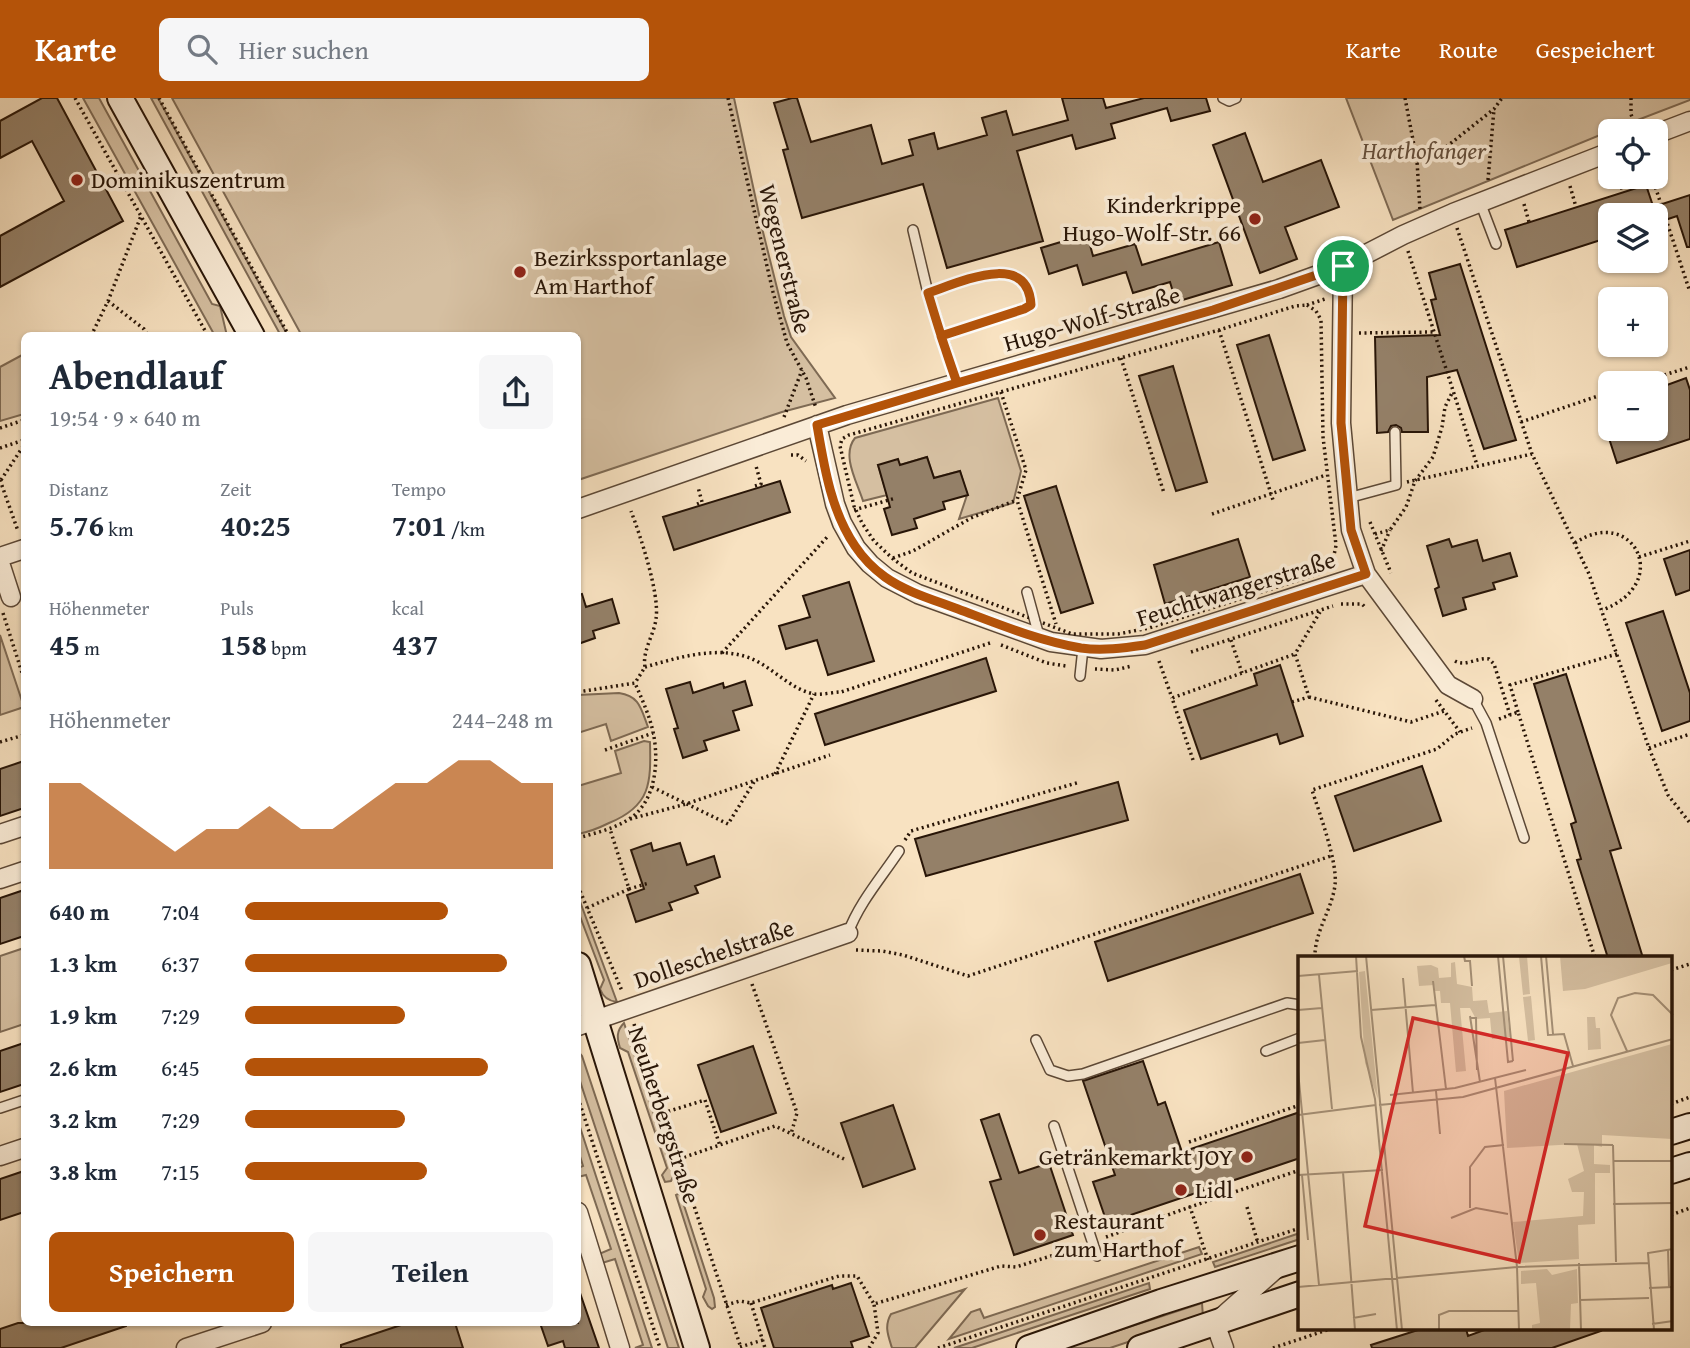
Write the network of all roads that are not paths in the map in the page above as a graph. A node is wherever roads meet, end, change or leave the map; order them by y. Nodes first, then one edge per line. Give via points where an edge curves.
1 (120, 98) edge
2 (1223, 98) edge
3 (1236, 98) edge
4 (1690, 121) edge
5 (1668, 129) edge
6 (1598, 157) edge
7 (1480, 202) junction
8 (914, 230) dead end
9 (1496, 244) dead end
10 (1343, 266) junction
11 (928, 293) junction
12 (250, 332) edge
13 (941, 336) junction
14 (957, 383) junction
15 (817, 425) junction
16 (1395, 432) dead end
17 (1348, 498) junction
18 (581, 508) edge
19 (21, 550) edge
20 (0, 557) edge
21 (0, 563) edge
22 (1366, 574) junction
23 (1027, 592) dead end
24 (9, 600) edge
25 (1037, 629) junction
26 (1083, 648) junction
27 (1080, 676) dead end
28 (1473, 699) joint
29 (21, 827) edge
30 (0, 834) edge
31 (1524, 838) dead end
32 (899, 851) road end
33 (21, 872) edge
34 (0, 879) edge
35 (848, 933) joint
36 (581, 984) edge
37 (1298, 1005) edge
38 (587, 1023) edge
39 (1298, 1039) edge
40 (1037, 1040) dead end
41 (1266, 1051) dead end
42 (21, 1101) edge
43 (0, 1108) edge
44 (1054, 1126) dead end
45 (1690, 1126) edge
46 (1672, 1132) edge
47 (21, 1150) edge
48 (0, 1156) edge
49 (1690, 1165) edge
50 (1672, 1171) edge
51 (581, 1224) edge
52 (1097, 1256) dead end
53 (1291, 1261) edge
54 (1298, 1295) edge
55 (1215, 1323) junction
56 (253, 1326) edge
57 (186, 1348) edge
58 (620, 1348) edge
59 (697, 1348) edge
60 (1028, 1348) edge
61 (1139, 1348) edge
62 (1224, 1348) edge

1 - 12 main road
2 - 3 lane
4 - 5 street
6 - 7 street, Hugo-Wolf-Straße
7 - 9 lane
7 - 10 street, Hugo-Wolf-Straße
8 - 11 lane
10 - 14 street, Hugo-Wolf-Straße via 1213,310
10 - 17 street via 1341,423
11 - 13 lane
11 - 13 lane via 1005,273 1024,283 1030,293 1031,305 1024,309
13 - 14 lane
14 - 15 street, Hugo-Wolf-Straße
15 - 18 street, Hugo-Wolf-Straße
15 - 25 street, Feuchtwangerstraße via 856,548 887,578 918,594
16 - 17 lane via 1396,485
17 - 22 street via 1351,530
19 - 20 street
21 - 24 street
22 - 26 street, Feuchtwangerstraße via 1145,645
22 - 28 street via 1448,685
23 - 25 lane
25 - 26 street, Feuchtwangerstraße
26 - 27 lane
28 - 31 lane via 1486,723
29 - 30 street
32 - 35 lane via 862,902
33 - 34 street
35 - 38 street, Dolleschelstraße
36 - 38 main road, Neuherbergstraße
37 - 40 lane via 1287,1003 1083,1074 1068,1076 1050,1070
38 - 59 main road, Neuherbergstraße
39 - 41 lane
42 - 43 lane
44 - 52 lane
45 - 46 main road
47 - 48 street
49 - 50 main road
51 - 58 street
53 - 55 street
53 - 60 main road
54 - 55 main road
55 - 61 main road
55 - 62 street
56 - 57 street

